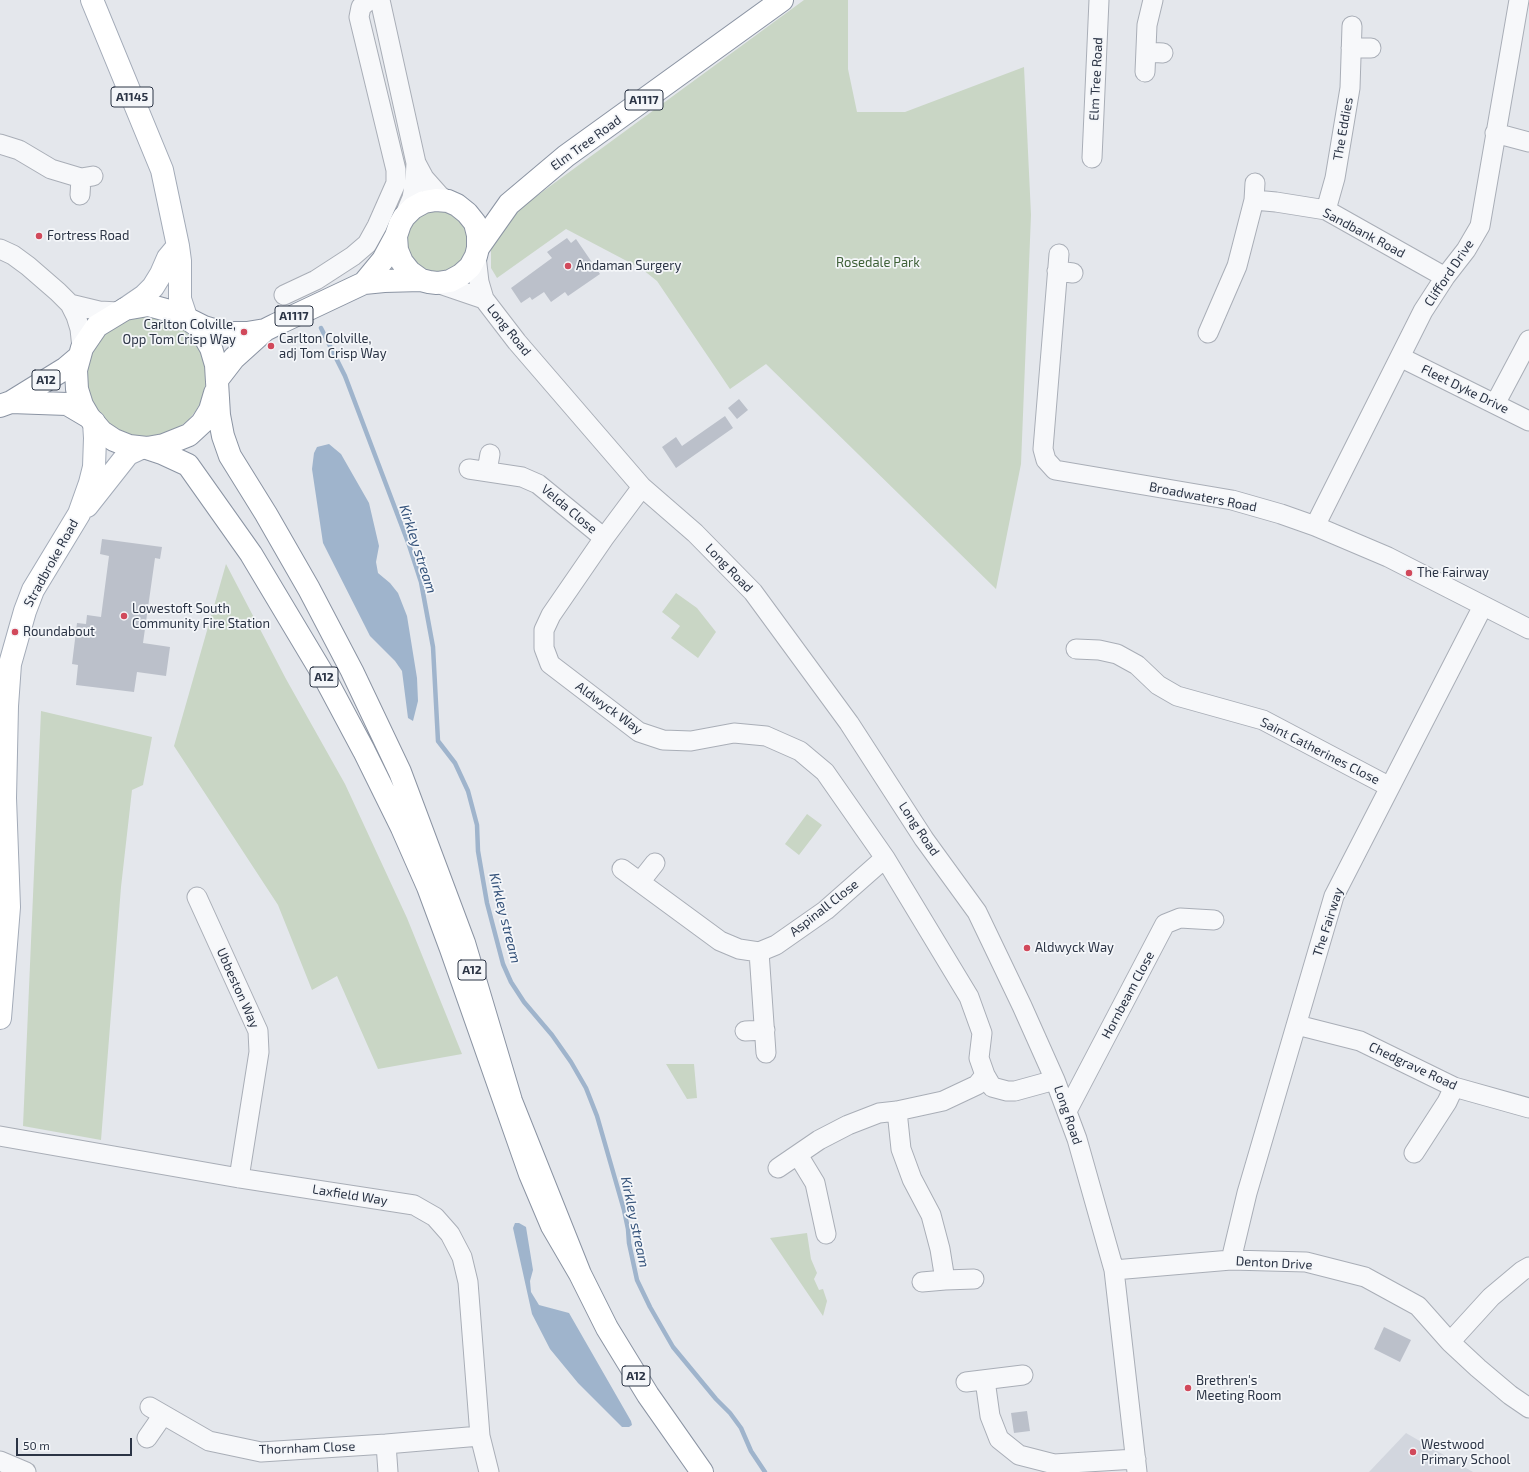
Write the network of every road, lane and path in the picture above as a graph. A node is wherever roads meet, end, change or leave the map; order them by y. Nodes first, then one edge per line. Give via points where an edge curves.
1 (92, 0) edge
2 (369, 0) edge
3 (380, 0) edge
4 (782, 0) edge
5 (1099, 0) edge
6 (1153, 0) edge
7 (1519, 0) edge
8 (1352, 26) dead end
9 (1351, 48) junction
10 (1371, 48) dead end
11 (1146, 58) dead end
12 (1495, 133) junction
13 (1529, 142) edge
14 (0, 144) edge
15 (1092, 158) dead end
16 (416, 163) junction
17 (85, 183) dead end
18 (452, 203) junction
19 (509, 204) junction
20 (1326, 210) junction
21 (400, 227) junction
22 (178, 246) junction
23 (0, 249) edge
24 (477, 252) junction
25 (1063, 266) dead end
26 (1445, 277) junction
27 (429, 281) junction
28 (364, 283) junction
29 (284, 295) dead end
30 (484, 299) junction
31 (70, 304) junction
32 (122, 310) junction
33 (188, 319) junction
34 (266, 330) junction
35 (1208, 334) dead end
36 (1529, 340) edge
37 (80, 352) junction
38 (1400, 358) junction
39 (216, 385) junction
40 (6, 404) edge
41 (1495, 404) junction
42 (91, 419) junction
43 (1529, 421) edge
44 (144, 448) junction
45 (482, 464) dead end
46 (642, 487) junction
47 (79, 514) junction
48 (1316, 526) junction
49 (604, 538) junction
50 (1483, 606) junction
51 (1529, 629) edge
52 (1076, 649) dead end
53 (1390, 787) junction
54 (885, 858) junction
55 (655, 863) dead end
56 (622, 869) dead end
57 (640, 882) junction
58 (197, 897) dead end
59 (4, 906) edge
60 (1214, 920) dead end
61 (759, 952) junction
62 (0, 1018) edge
63 (1297, 1025) junction
64 (765, 1030) junction
65 (745, 1031) dead end
66 (766, 1053) dead end
67 (984, 1075) junction
68 (1055, 1080) junction
69 (1454, 1087) junction
70 (1529, 1108) edge
71 (897, 1111) junction
72 (1067, 1111) junction
73 (0, 1136) edge
74 (1414, 1153) dead end
75 (798, 1155) junction
76 (778, 1168) dead end
77 (239, 1178) junction
78 (826, 1234) dead end
79 (1231, 1260) junction
80 (1529, 1267) edge
81 (1114, 1270) junction
82 (580, 1274) junction
83 (974, 1279) dead end
84 (945, 1280) junction
85 (922, 1282) dead end
86 (1450, 1342) junction
87 (1022, 1376) dead end
88 (985, 1380) junction
89 (966, 1382) dead end
90 (1529, 1408) edge
91 (480, 1436) junction
92 (147, 1438) dead end
93 (386, 1444) junction
94 (0, 1461) edge
95 (1136, 1466) edge
96 (26, 1472) edge
97 (388, 1472) edge
98 (489, 1472) edge
99 (702, 1472) edge

1 - 22 main road, A1145 via 162,170
2 - 29 street via 361,7 359,17 396,170 396,183 367,244 316,280
3 - 16 street
4 - 19 main road, Elm Tree Road / A1117 via 566,156
5 - 15 street, Elm Tree Road
6 - 11 street via 1147,25
7 - 12 street, Clifford Drive
8 - 9 street, The Eddies
9 - 10 street
9 - 20 street, The Eddies via 1350,88
12 - 13 street
12 - 26 street, Clifford Drive via 1480,226 1466,250
14 - 17 street via 19,150 51,169
16 - 18 street via 424,178 440,196
16 - 21 street via 412,198
18 - 19 main road via 480,209
18 - 21 main road via 436,200 424,202 413,208
18 - 24 main road via 467,212 475,223 478,235
19 - 24 main road, Elm Tree Road / A1117
20 - 26 street, Sandbank Road
20 - 35 street, Sandbank Road via 1276,202 1254,192 1237,266
21 - 27 main road via 397,250 402,262 410,272
21 - 28 main road, A1117 via 383,260
22 - 32 main road via 168,258 153,287
22 - 33 main road, A1145 via 180,299
23 - 31 street via 28,266
24 - 27 main road via 470,267 461,276 450,281
24 - 30 street, Long Road via 479,282
25 - 48 street, Broadwaters Road via 1043,449 1046,460 1056,470 1232,500
26 - 38 street, Clifford Drive via 1423,311
27 - 28 main road, A1117
27 - 30 street, Long Road
28 - 34 main road, A1117
30 - 46 street, Long Road via 517,342
31 - 32 street via 99,311
31 - 37 street via 80,329
32 - 33 main road via 148,305 181,314
32 - 37 main road via 97,326
33 - 34 main road, A1117 via 224,333
33 - 39 main road via 199,327 211,348 216,365
34 - 39 main road, A1117 via 234,358
36 - 41 street
37 - 40 main road, A12 via 66,368
37 - 42 main road via 76,370 77,389 82,405
38 - 41 street, Fleet Dyke Drive
38 - 48 street, Clifford Drive
39 - 44 main road via 210,410 202,423 189,434 164,445
39 - 82 main road, A12 via 223,436 230,456 309,589 400,772 464,943 511,1101
40 - 42 main road, A12 via 67,404
41 - 43 street, Fleet Dyke Drive
42 - 44 main road via 102,432 114,440
42 - 47 main road, Stradbroke Road via 95,438 94,467
44 - 47 main road, Stradbroke Road via 128,454
44 - 82 main road, A12 via 162,452 188,465 217,504 251,554 324,676 364,751 428,888 530,1174 552,1226
45 - 49 street, Velda Close via 538,484
46 - 49 street, Aldwyck Way
46 - 68 street, Long Road via 695,533 753,592 849,723 924,839 977,912
47 - 59 main road, Stradbroke Road via 34,590 25,611 10,664
48 - 50 street, Broadwaters Road via 1388,557
49 - 54 street, Aldwyck Way via 551,615 544,630 544,648 550,664 639,732 663,740 691,741 734,733 766,736 800,750 825,772
50 - 51 street, Broadwaters Road
50 - 53 street, The Fairway
52 - 53 street, Saint Catherines Close via 1117,654 1137,665 1158,685 1177,696 1263,720
53 - 63 street, The Fairway via 1334,896
54 - 61 street, Aspinall Close via 826,910 776,945
54 - 67 street, Aldwyck Way via 969,997 982,1033 979,1058
55 - 57 street
56 - 57 street
57 - 61 street via 720,941 739,949
58 - 77 street, Ubbeston Way via 258,1031 259,1052
59 - 62 main road, Stradbroke Road
60 - 72 street, Hornbeam Close via 1180,918 1165,924
61 - 64 street
63 - 69 street, Chedgrave Road via 1360,1042
63 - 79 street, The Fairway via 1247,1193
64 - 65 street
64 - 66 street
67 - 68 street via 992,1087 1007,1091
67 - 71 street via 977,1084 943,1101
68 - 72 street, Long Road
69 - 70 street, Chedgrave Road
69 - 74 street
71 - 75 street via 879,1113 848,1125 819,1140
71 - 84 street via 901,1149 912,1179 931,1215
72 - 81 street, Long Road
73 - 77 street, Laxfield Way
75 - 76 street
75 - 78 street via 815,1183
77 - 91 street, Laxfield Way via 414,1205 435,1217 450,1234 462,1257 468,1282
79 - 81 street, Denton Drive
79 - 86 street, Denton Drive via 1306,1262 1365,1278 1418,1306
80 - 86 street via 1491,1297
81 - 95 street, Long Road
82 - 99 main road, A12 via 607,1328 648,1395
83 - 84 street
84 - 85 street
86 - 90 street, Denton Drive via 1510,1395
87 - 88 street
88 - 89 street
88 - 95 street via 990,1416 999,1439 1020,1455 1054,1464
91 - 93 street, Thornham Close
91 - 98 street, Laxfield Way
92 - 93 street, Thornham Close via 156,1411 209,1441 261,1452
93 - 97 street
94 - 96 street

